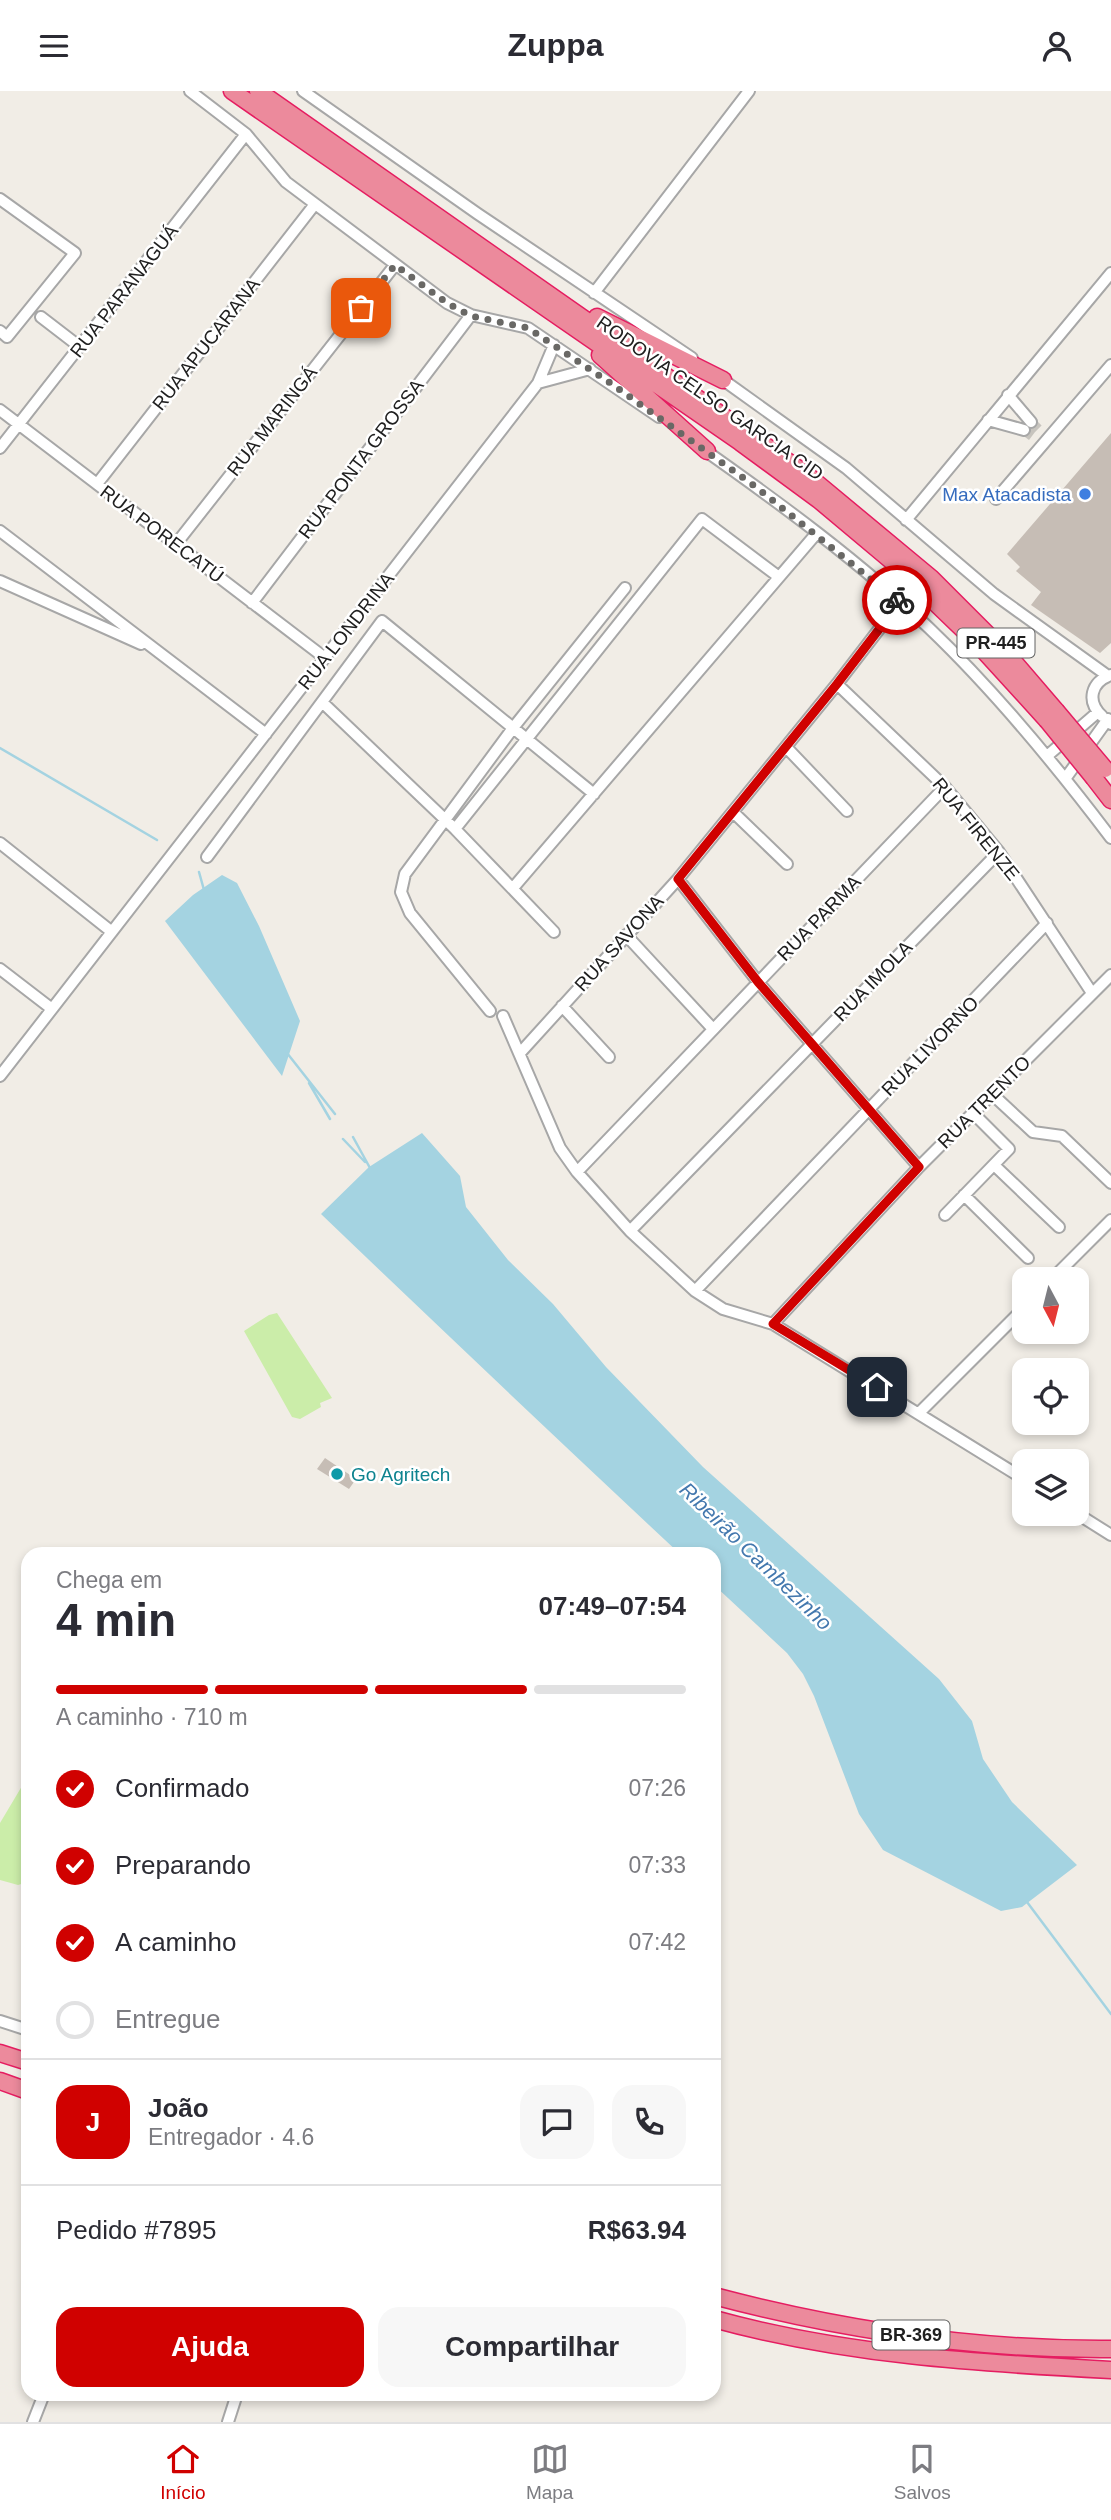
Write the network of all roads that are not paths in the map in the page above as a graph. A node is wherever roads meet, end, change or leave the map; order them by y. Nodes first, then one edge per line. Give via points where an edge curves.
1 (191, 91) edge
2 (232, 91) edge
3 (258, 91) edge
4 (303, 91) edge
5 (748, 91) edge
6 (246, 134) junction
7 (0, 199) edge
8 (315, 204) junction
9 (395, 265) junction
10 (1111, 273) edge
11 (594, 293) junction
12 (549, 302) junction
13 (471, 316) junction
14 (41, 317) dead end
15 (0, 331) edge
16 (554, 345) junction
17 (80, 347) junction
18 (1111, 365) edge
19 (590, 369) junction
20 (723, 380) junction
21 (538, 383) junction
22 (1008, 395) junction
23 (0, 410) edge
24 (988, 420) junction
25 (20, 425) junction
26 (1031, 429) junction
27 (1046, 442) junction
28 (0, 448) edge
29 (706, 451) junction
30 (97, 484) junction
31 (996, 499) dead end
32 (906, 520) junction
33 (0, 531) edge
34 (816, 534) junction
35 (176, 544) junction
36 (779, 577) junction
37 (0, 581) edge
38 (625, 588) dead end
39 (900, 602) junction
40 (252, 603) junction
41 (159, 653) junction
42 (324, 658) junction
43 (1109, 676) edge
44 (837, 684) junction
45 (322, 702) junction
46 (1098, 712) junction
47 (1110, 721) edge
48 (513, 728) junction
49 (266, 734) junction
50 (527, 739) junction
51 (786, 747) junction
52 (1047, 756) junction
53 (1103, 775) edge
54 (1065, 779) junction
55 (945, 787) junction
56 (594, 794) junction
57 (1111, 800) edge
58 (847, 811) dead end
59 (733, 812) junction
60 (444, 820) junction
61 (455, 829) junction
62 (1111, 838) edge
63 (0, 843) edge
64 (999, 852) junction
65 (207, 857) dead end
66 (787, 864) dead end
67 (678, 879) junction
68 (513, 888) junction
69 (1047, 923) junction
70 (112, 932) junction
71 (554, 932) dead end
72 (626, 935) junction
73 (0, 969) edge
74 (1111, 975) edge
75 (758, 982) junction
76 (1092, 993) junction
77 (562, 1006) junction
78 (52, 1009) junction
79 (490, 1011) dead end
80 (503, 1016) dead end
81 (713, 1029) junction
82 (811, 1045) junction
83 (520, 1053) junction
84 (609, 1057) dead end
85 (0, 1076) edge
86 (992, 1094) junction
87 (869, 1110) junction
88 (973, 1113) junction
89 (994, 1165) junction
90 (919, 1167) junction
91 (577, 1172) junction
92 (1111, 1183) edge
93 (964, 1195) junction
94 (945, 1215) dead end
95 (1111, 1220) edge
96 (1059, 1227) dead end
97 (630, 1231) junction
98 (1028, 1258) dead end
99 (1064, 1267) edge
100 (695, 1291) junction
101 (1012, 1320) edge
102 (773, 1324) junction
103 (919, 1413) junction
104 (1012, 1471) edge
105 (1089, 1521) edge
106 (1111, 1535) edge
107 (0, 2021) edge
108 (21, 2028) edge
109 (0, 2053) edge
110 (21, 2060) edge
111 (0, 2081) edge
112 (21, 2088) edge
113 (721, 2298) edge
114 (721, 2321) edge
115 (1111, 2350) edge
116 (1111, 2369) edge
117 (41, 2401) edge
118 (235, 2401) edge
119 (33, 2422) edge
120 (228, 2422) edge

1 - 6 street
2 - 12 highway, RODOVIA CELSO GARCIA CID / PR-445
3 - 12 highway, RODOVIA CELSO GARCIA CID / PR-445
4 - 11 street
5 - 11 street
6 - 8 street via 286,182
6 - 17 street, RUA PARANAGUÁ
7 - 15 street via 75,253 7,337
8 - 9 street
8 - 30 street, RUA APUCARANA
9 - 13 street
9 - 35 street, RUA MARINGÁ
10 - 22 street
11 - 20 street
12 - 20 highway
12 - 29 highway
12 - 53 highway, RODOVIA CELSO GARCIA CID / PR-445, bridge via 747,431 860,517 968,614
13 - 16 street via 528,328
13 - 40 street, RUA PONTA GROSSA
14 - 17 street
16 - 19 street
16 - 21 street, RUA LONDRINA
17 - 25 street, RUA PARANAGUÁ
18 - 27 street
19 - 21 street
19 - 29 street
20 - 32 street via 846,468
21 - 42 street, RUA LONDRINA
22 - 24 street
22 - 26 street
23 - 25 street, RUA PORECATÚ
24 - 26 street
24 - 32 street
25 - 28 street, RUA PARANAGUÁ
25 - 30 street, RUA PORECATÚ
26 - 27 street
27 - 31 street
29 - 34 street
30 - 35 street, RUA PORECATÚ
32 - 43 street via 993,594
33 - 41 street
34 - 36 street
34 - 39 street
35 - 40 street, RUA PORECATÚ
36 - 50 street via 702,519
36 - 56 street
37 - 41 street
38 - 48 street
39 - 44 street, RUA SAVONA
39 - 52 street via 930,628
40 - 42 street, RUA PORECATÚ
41 - 49 street
42 - 49 street, RUA LONDRINA
43 - 46 street via 1099,681 1092,694
44 - 51 street, RUA SAVONA
44 - 55 street, RUA FIRENZE
45 - 48 street via 382,621
45 - 60 street
45 - 65 street
46 - 47 street
46 - 52 street
47 - 54 street
48 - 50 street
48 - 60 street
49 - 70 street, RUA LONDRINA
50 - 56 street
50 - 61 street
51 - 58 street
51 - 59 street, RUA SAVONA
52 - 54 street
53 - 57 highway, RODOVIA CELSO GARCIA CID / PR-445
54 - 62 street
55 - 64 street, RUA FIRENZE
55 - 75 street, RUA PARMA
56 - 68 street
59 - 66 street
59 - 67 street, RUA SAVONA
60 - 61 street
60 - 79 street via 405,874 401,892 410,913
61 - 68 street
63 - 70 street
64 - 69 street, RUA FIRENZE
64 - 82 street, RUA IMOLA
67 - 72 street, RUA SAVONA
67 - 75 street
68 - 71 street
69 - 76 street, RUA FIRENZE
69 - 87 street, RUA LIVORNO
70 - 78 street, RUA LONDRINA
72 - 77 street, RUA SAVONA
72 - 81 street
73 - 78 street
74 - 76 street, RUA TRENTO
75 - 81 street, RUA PARMA
75 - 82 street
76 - 86 street, RUA TRENTO
77 - 83 street, RUA SAVONA
77 - 84 street
78 - 85 street, RUA LONDRINA
80 - 83 street
81 - 91 street, RUA PARMA
82 - 87 street
82 - 97 street, RUA IMOLA
83 - 91 street via 560,1148
86 - 88 street, RUA TRENTO
86 - 92 street via 1034,1132 1062,1136
87 - 90 street
87 - 100 street, RUA LIVORNO
88 - 89 street via 1009,1149
88 - 90 street, RUA TRENTO
89 - 93 street
89 - 96 street
90 - 102 street, RUA TRENTO
91 - 97 street
93 - 94 street
93 - 98 street
95 - 99 street
97 - 100 street
100 - 102 street via 723,1309
101 - 103 street
102 - 103 street
103 - 104 street
105 - 106 street
107 - 108 street
109 - 110 highway
111 - 112 highway
113 - 115 highway, BR-369 via 922,2337
114 - 116 highway, BR-369 via 930,2359
117 - 119 street
118 - 120 street

